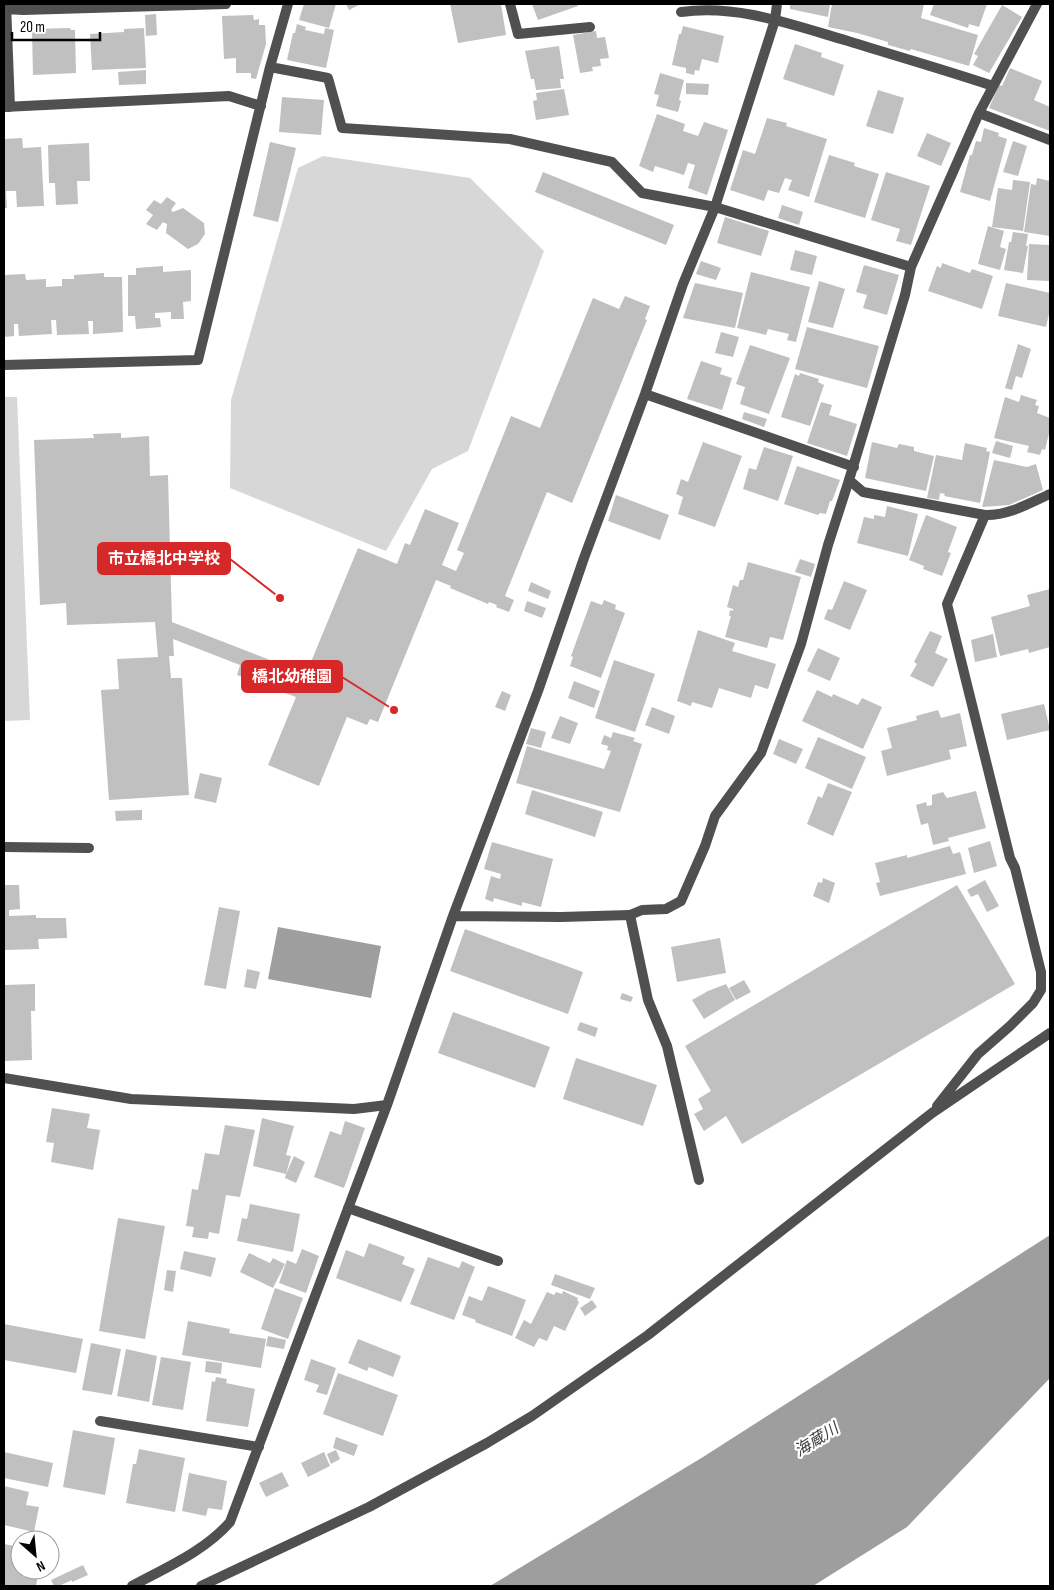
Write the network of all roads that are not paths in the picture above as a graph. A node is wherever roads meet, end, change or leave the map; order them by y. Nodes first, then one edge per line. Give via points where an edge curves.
1 (226, 4) edge
2 (288, 4) edge
3 (510, 4) edge
4 (777, 4) edge
5 (1037, 4) edge
6 (6, 6) edge
7 (681, 12) dead end
8 (776, 20) junction
9 (590, 27) dead end
10 (270, 67) junction
11 (993, 86) junction
12 (261, 106) junction
13 (7, 107) edge
14 (979, 113) junction
15 (1050, 140) edge
16 (715, 207) junction
17 (912, 267) junction
18 (4, 365) edge
19 (644, 394) junction
20 (854, 467) junction
21 (849, 480) junction
22 (1050, 494) edge
23 (985, 515) junction
24 (4, 847) edge
25 (89, 848) dead end
26 (630, 915) junction
27 (453, 916) junction
28 (1050, 1033) edge
29 (4, 1078) edge
30 (388, 1104) junction
31 (932, 1113) junction
32 (699, 1180) dead end
33 (348, 1208) junction
34 (498, 1261) dead end
35 (100, 1421) dead end
36 (258, 1447) junction
37 (132, 1586) edge
38 (201, 1586) edge

1 - 6 street via 23,10
2 - 10 street
3 - 9 street via 518,34
4 - 8 street
5 - 11 street
6 - 13 street
7 - 8 street via 716,10
8 - 11 street
8 - 16 street
10 - 12 street
10 - 16 street via 328,78 342,128 510,139 612,162 642,193
11 - 14 street
12 - 13 street via 229,96
12 - 18 street via 198,360
14 - 15 street
14 - 17 street
16 - 17 street
16 - 19 street via 683,284
17 - 20 street
19 - 20 street
19 - 27 street via 538,691
20 - 21 street
21 - 23 street via 863,492
21 - 26 street via 801,644 761,753 715,816 681,901 666,909 642,910
22 - 23 street via 1015,509
23 - 31 street via 948,604 1041,972 1041,990 1033,1003 978,1054
24 - 25 street
26 - 27 street via 561,918
26 - 32 street via 648,1000 667,1046
27 - 30 street
28 - 31 street
29 - 30 street via 131,1099 354,1109
30 - 33 street
31 - 38 street via 648,1335 532,1416 369,1507
33 - 34 street
33 - 36 street
35 - 36 street
36 - 37 street via 230,1522 221,1533

